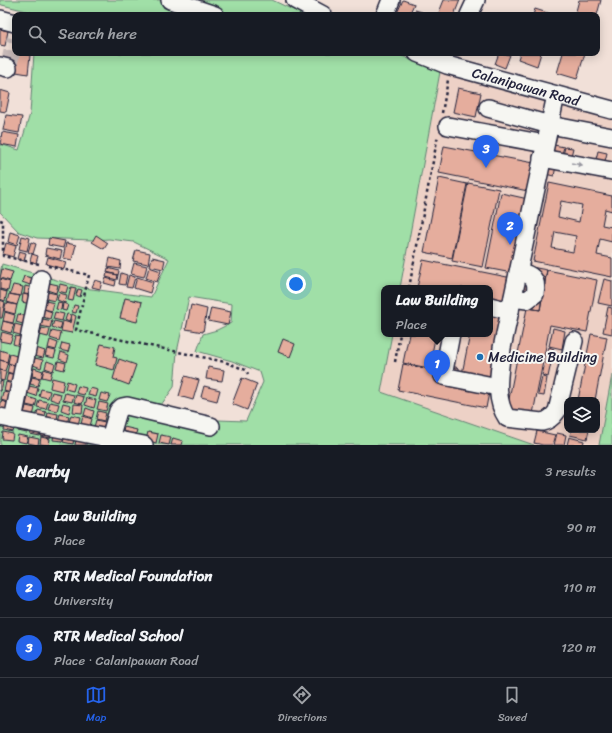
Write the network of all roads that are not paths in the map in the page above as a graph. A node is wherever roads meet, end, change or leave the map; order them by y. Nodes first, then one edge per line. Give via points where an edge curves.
1 (170, 0) edge
2 (295, 0) edge
3 (391, 0) edge
4 (476, 0) edge
5 (206, 12) edge
6 (317, 12) edge
7 (386, 12) edge
8 (470, 12) edge
9 (0, 19) edge
10 (12, 22) edge
11 (425, 56) edge
12 (450, 65) edge
13 (556, 95) junction
14 (488, 108) dead end
15 (612, 110) edge
16 (443, 124) road end
17 (550, 125) junction
18 (612, 137) edge
19 (544, 151) junction
20 (612, 171) edge
21 (41, 279) dead end
22 (512, 304) junction
23 (493, 306) edge
24 (450, 337) edge
25 (574, 341) dead end
26 (498, 387) junction
27 (7, 418) edge
28 (211, 426) dead end
29 (109, 442) edge
30 (144, 445) edge

1 - 5 street
2 - 6 street
3 - 7 street
4 - 8 street
9 - 10 street
11 - 12 street, Calanipawan Road
12 - 13 street, Calanipawan Road
13 - 15 street, Calanipawan Road
13 - 17 street
14 - 17 street
16 - 19 street
17 - 18 street
17 - 19 street
19 -> 20 street
19 - 22 street
21 - 27 street
22 - 23 street
22 - 26 street via 502,348
24 - 26 street via 443,376
25 - 26 street via 557,411 551,419 542,422 507,418 498,398
27 - 29 street
28 - 29 street via 127,406 118,411
29 - 30 street

